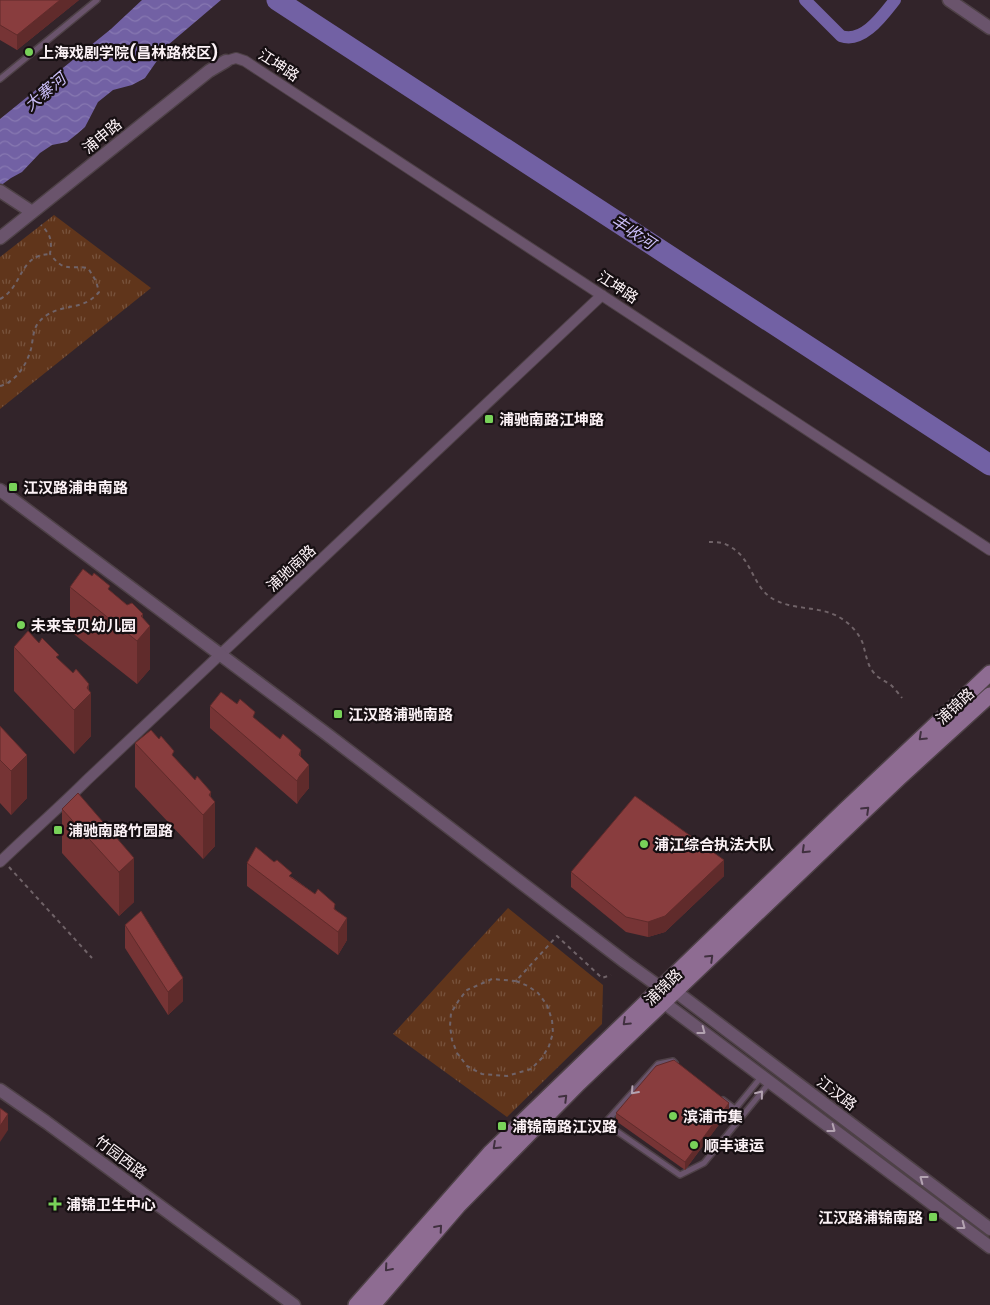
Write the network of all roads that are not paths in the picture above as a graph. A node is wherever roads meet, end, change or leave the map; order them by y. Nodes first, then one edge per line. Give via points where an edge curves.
1 (97, 0) edge
2 (948, 0) edge
3 (960, 0) edge
4 (990, 20) edge
5 (990, 28) edge
6 (226, 61) joint
7 (0, 78) edge
8 (0, 191) edge
9 (32, 212) junction
10 (0, 238) edge
11 (602, 295) junction
12 (0, 490) edge
13 (990, 550) edge
14 (220, 655) junction
15 (986, 676) edge
16 (990, 695) edge
17 (1, 861) edge
18 (666, 994) junction
19 (680, 1067) edge
20 (766, 1079) junction
21 (0, 1090) edge
22 (720, 1097) edge
23 (990, 1229) edge
24 (990, 1247) edge
25 (294, 1305) edge
26 (356, 1305) edge
27 (373, 1305) edge

1 - 7 lane
2 - 5 street
3 - 4 street
6 - 9 street, 浦申路
6 - 11 street, 江坤路 via 236,58 245,61
8 - 9 street
9 - 10 street, 浦申路
11 - 13 street, 江坤路
11 - 14 street, 浦驰南路
12 - 14 street
14 - 17 street, 浦驰南路
14 - 18 street
15 -> 18 main road, 浦锦路 via 844,811
18 -> 16 main road, 浦锦路
18 -> 20 street
23 -> 18 street, 江汉路
18 -> 26 main road, 浦锦路 via 490,1153
27 -> 18 main road, 浦锦路 via 458,1206
19 -> 20 lane via 673,1061 658,1064 605,1123 680,1175 704,1163
20 - 22 lane via 735,1109
20 -> 24 street
21 - 25 street, 竹园西路

